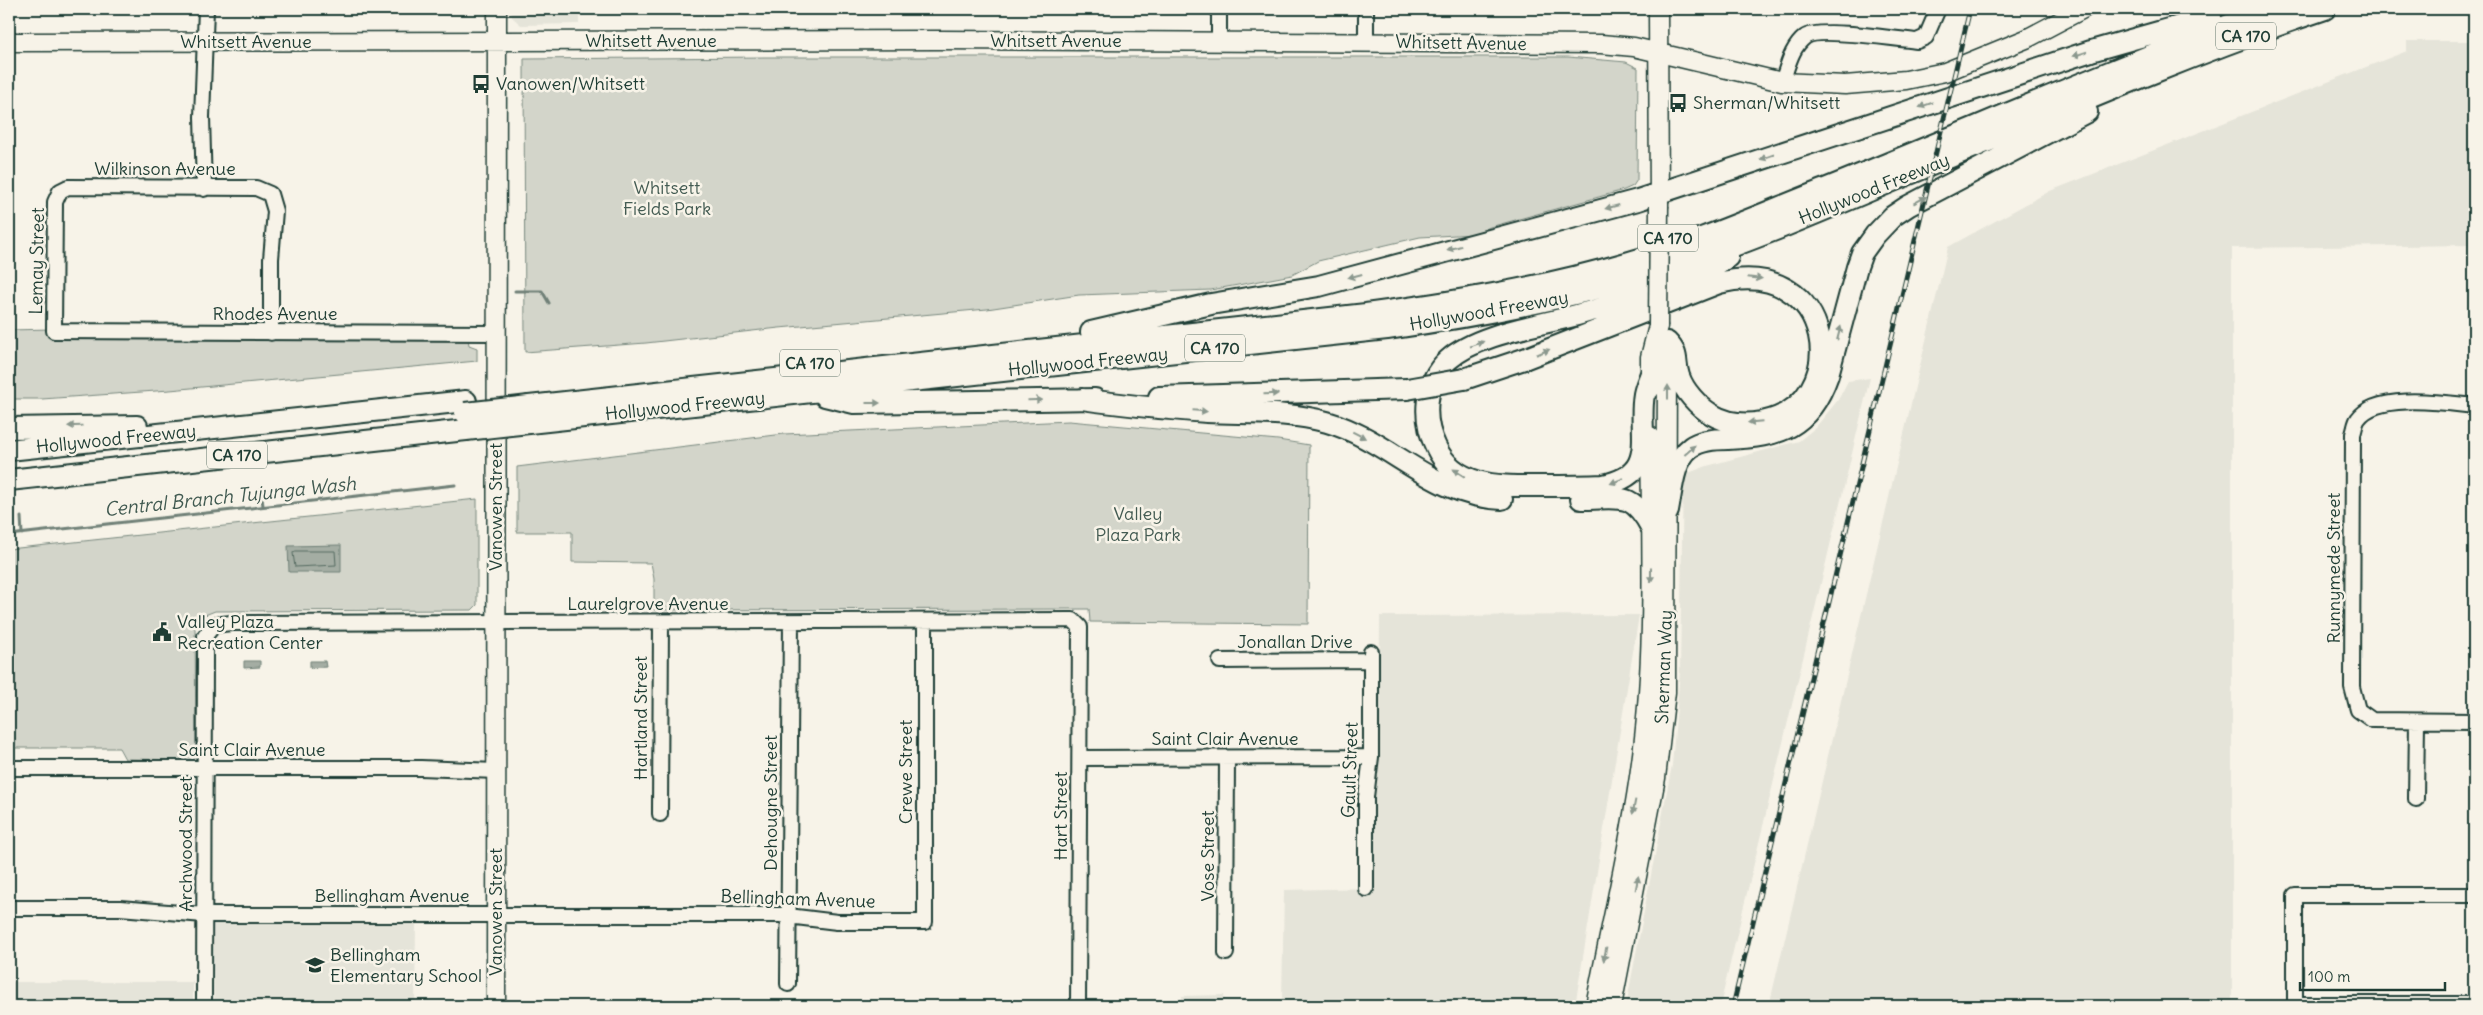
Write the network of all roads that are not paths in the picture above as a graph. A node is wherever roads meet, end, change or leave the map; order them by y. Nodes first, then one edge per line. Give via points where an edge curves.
1 (206, 9) edge
2 (497, 9) edge
3 (1219, 9) edge
4 (1366, 9) edge
5 (1658, 9) edge
6 (1938, 9) edge
7 (2083, 9) edge
8 (2234, 9) edge
9 (2272, 9) edge
10 (2296, 9) edge
11 (2325, 9) edge
12 (2211, 17) junction
13 (9, 42) edge
14 (206, 42) junction
15 (497, 42) junction
16 (1219, 42) junction
17 (1366, 42) junction
18 (1658, 53) junction
19 (2168, 67) junction
20 (1782, 82) junction
21 (204, 189) junction
22 (60, 191) joint
23 (1659, 200) junction
24 (1780, 227) junction
25 (54, 332) joint
26 (1091, 332) junction
27 (271, 333) junction
28 (496, 333) junction
29 (1663, 334) junction
30 (1650, 376) junction
31 (808, 392) junction
32 (1082, 400) junction
33 (2474, 406) edge
34 (529, 409) junction
35 (466, 416) junction
36 (9, 428) edge
37 (211, 428) junction
38 (9, 450) edge
39 (9, 463) edge
40 (9, 470) edge
41 (9, 480) edge
42 (1668, 510) junction
43 (1651, 527) junction
44 (790, 622) junction
45 (925, 622) junction
46 (496, 623) junction
47 (661, 623) junction
48 (214, 625) joint
49 (1080, 627) joint
50 (1371, 656) joint
51 (1220, 661) dead end
52 (1658, 677) junction
53 (2474, 721) edge
54 (2417, 722) junction
55 (1371, 757) junction
56 (1080, 758) junction
57 (1227, 758) junction
58 (9, 768) edge
59 (204, 768) junction
60 (496, 770) junction
61 (2416, 799) dead end
62 (660, 814) dead end
63 (1366, 889) dead end
64 (2474, 895) edge
65 (9, 908) edge
66 (496, 914) junction
67 (204, 915) junction
68 (789, 916) junction
69 (925, 922) joint
70 (1226, 953) dead end
71 (788, 984) dead end
72 (1605, 1001) edge
73 (2474, 1004) edge
74 (204, 1006) edge
75 (496, 1006) edge
76 (1078, 1006) edge

1 - 14 street
2 - 15 main road, Vanowen Street
3 - 16 street
4 - 17 street
5 - 18 main road, Sherman Way
6 - 20 street via 1926,37 1917,41 1824,32 1806,35 1794,47
7 - 20 main road, Whitsett Avenue via 2026,39 1945,72 1906,80 1845,85
8 - 12 highway, Hollywood Freeway / CA 170
9 - 34 highway via 1723,230 1627,263 1544,284 1454,302 1366,314
10 - 34 highway via 2190,48 1698,249 1603,278 1522,297 1432,314 1366,322
11 - 19 highway, Hollywood Freeway / CA 170
12 -> 23 highway via 2062,60
12 - 26 highway, Hollywood Freeway / CA 170 via 1698,228 1633,249 1528,276 1447,291
13 - 14 main road, Whitsett Avenue
14 - 15 main road, Whitsett Avenue
14 - 21 street via 202,118
15 - 16 main road, Whitsett Avenue
15 - 28 main road, Vanowen Street
16 - 17 main road, Whitsett Avenue
17 - 18 main road, Whitsett Avenue via 1601,44
18 - 20 main road, Whitsett Avenue
18 - 23 main road, Sherman Way
19 - 24 highway, Hollywood Freeway / CA 170
42 -> 19 highway via 1674,474 1690,447 1713,439 1777,434 1811,410 1828,375 1862,253 1893,216
21 - 22 street, Wilkinson Avenue via 68,187
21 - 27 street, Wilkinson Avenue via 256,188 270,194 275,211
22 - 25 street, Lemay Street via 55,202
23 -> 26 highway via 1319,286 1212,304
23 - 29 main road, Sherman Way, bridge
30 -> 24 highway via 1644,394 1641,460 1635,470 1615,483 1603,486 1501,486 1475,482 1443,459 1428,427 1429,392 1438,372 1447,361 1468,347 1692,278
24 - 31 highway, Hollywood Freeway / CA 170 via 1620,283 1500,312 1379,330
25 - 27 street, Rhodes Avenue
26 - 34 highway, Hollywood Freeway / CA 170
27 - 28 street, Rhodes Avenue
28 - 46 main road, Vanowen Street
29 - 30 main road, Sherman Way via 1650,357
32 -> 29 highway, bridge via 1407,389 1464,379 1524,359 1710,286 1746,278 1770,281 1798,297 1816,324 1821,353 1815,379 1796,405 1769,420 1737,423 1711,414 1692,397 1679,377 1675,350
42 -> 29 main road, Sherman Way
30 - 43 main road, Sherman Way
31 -> 32 highway via 854,403
31 - 34 highway, Hollywood Freeway / CA 170
32 -> 43 highway via 1207,412 1307,417 1349,430 1459,492 1508,500 1627,500 1637,504
33 - 54 street, Runnymede Street via 2389,402 2366,411 2358,419 2353,434 2354,702 2358,710 2372,720
34 - 35 highway, Hollywood Freeway / CA 170
34 - 35 highway, Hollywood Freeway / CA 170, bridge
35 - 37 highway, Hollywood Freeway / CA 170
35 - 39 highway
35 - 40 highway
35 - 41 highway, Hollywood Freeway / CA 170
37 -> 36 highway via 116,425
37 - 38 highway, Hollywood Freeway / CA 170
42 - 52 main road, Sherman Way
43 -> 52 main road, Sherman Way
44 - 45 street, Laurelgrove Avenue
44 - 47 street, Laurelgrove Avenue
44 - 68 street, Dehougne Street
45 - 49 street, Laurelgrove Avenue via 1073,620
45 - 69 street, Crewe Street
46 - 47 street, Laurelgrove Avenue
46 - 48 street, Laurelgrove Avenue
46 - 60 main road, Vanowen Street
47 - 62 street, Hartland Street
48 - 59 street, Archwood Street via 205,636
49 - 56 street, Hart Street
50 - 51 street, Jonallan Drive
50 - 55 street, Gault Street
52 - 72 main road, Sherman Way via 1648,776
53 - 54 street
54 - 61 street
55 - 57 street, Saint Clair Avenue
55 - 63 street, Gault Street via 1366,797
56 - 57 street, Saint Clair Avenue
56 - 76 street, Hart Street
57 - 70 street, Vose Street
58 - 59 street, Saint Clair Avenue
59 - 60 street, Saint Clair Avenue
59 - 67 street, Archwood Street
60 - 66 main road, Vanowen Street
64 - 73 street via 2295,895 2295,1004
65 - 67 street, Bellingham Avenue via 120,908
66 - 67 street, Bellingham Avenue
66 - 68 street, Bellingham Avenue
66 - 75 main road, Vanowen Street
67 - 74 street, Archwood Street
68 - 69 street, Bellingham Avenue via 837,922
68 - 71 street, Dehougne Street

